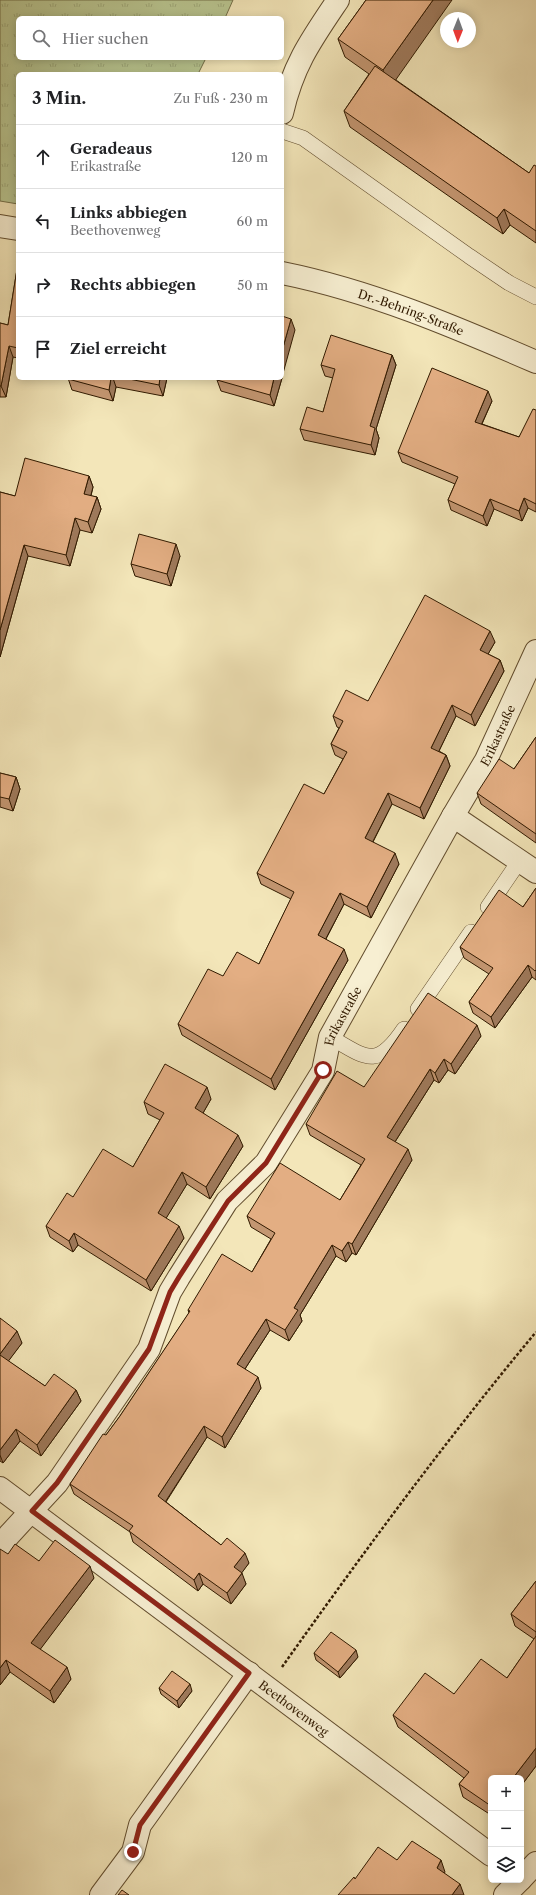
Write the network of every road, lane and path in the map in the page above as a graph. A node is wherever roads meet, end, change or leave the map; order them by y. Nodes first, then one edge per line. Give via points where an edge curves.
1 (338, 0) edge
2 (284, 105) edge
3 (284, 132) edge
4 (284, 273) edge
5 (536, 297) edge
6 (536, 362) edge
7 (536, 651) edge
8 (453, 816) junction
9 (528, 866) edge
10 (330, 1037) junction
11 (536, 1332) edge
12 (0, 1488) edge
13 (32, 1511) junction
14 (0, 1547) edge
15 (249, 1673) junction
16 (268, 1687) junction
17 (488, 1853) edge
18 (536, 1864) edge
19 (524, 1876) edge
20 (524, 1881) edge
21 (517, 1883) edge
22 (536, 1889) edge
23 (101, 1895) edge
24 (505, 1895) edge

1 - 2 street via 295,68
3 - 5 lane via 303,138 469,256 509,283
4 - 6 street, Dr.-Behring-Straße via 337,286 396,305 446,323
7 - 8 street, Erikastraße via 486,760
8 - 9 street
8 - 10 street, Erikastraße
9 - 10 lane via 388,1049 371,1057 360,1055
10 - 13 street, Erikastraße via 323,1070 266,1163 228,1201 170,1292 149,1349 57,1483
11 - 16 path via 487,1390 362,1554
12 - 13 street, Beethovenweg
13 - 14 street, Erikastraße
13 - 15 street, Beethovenweg
15 - 16 street, Beethovenweg
15 - 23 street via 140,1825 133,1852
16 - 17 street, Beethovenweg
18 - 19 street
20 - 22 street
21 - 24 street

